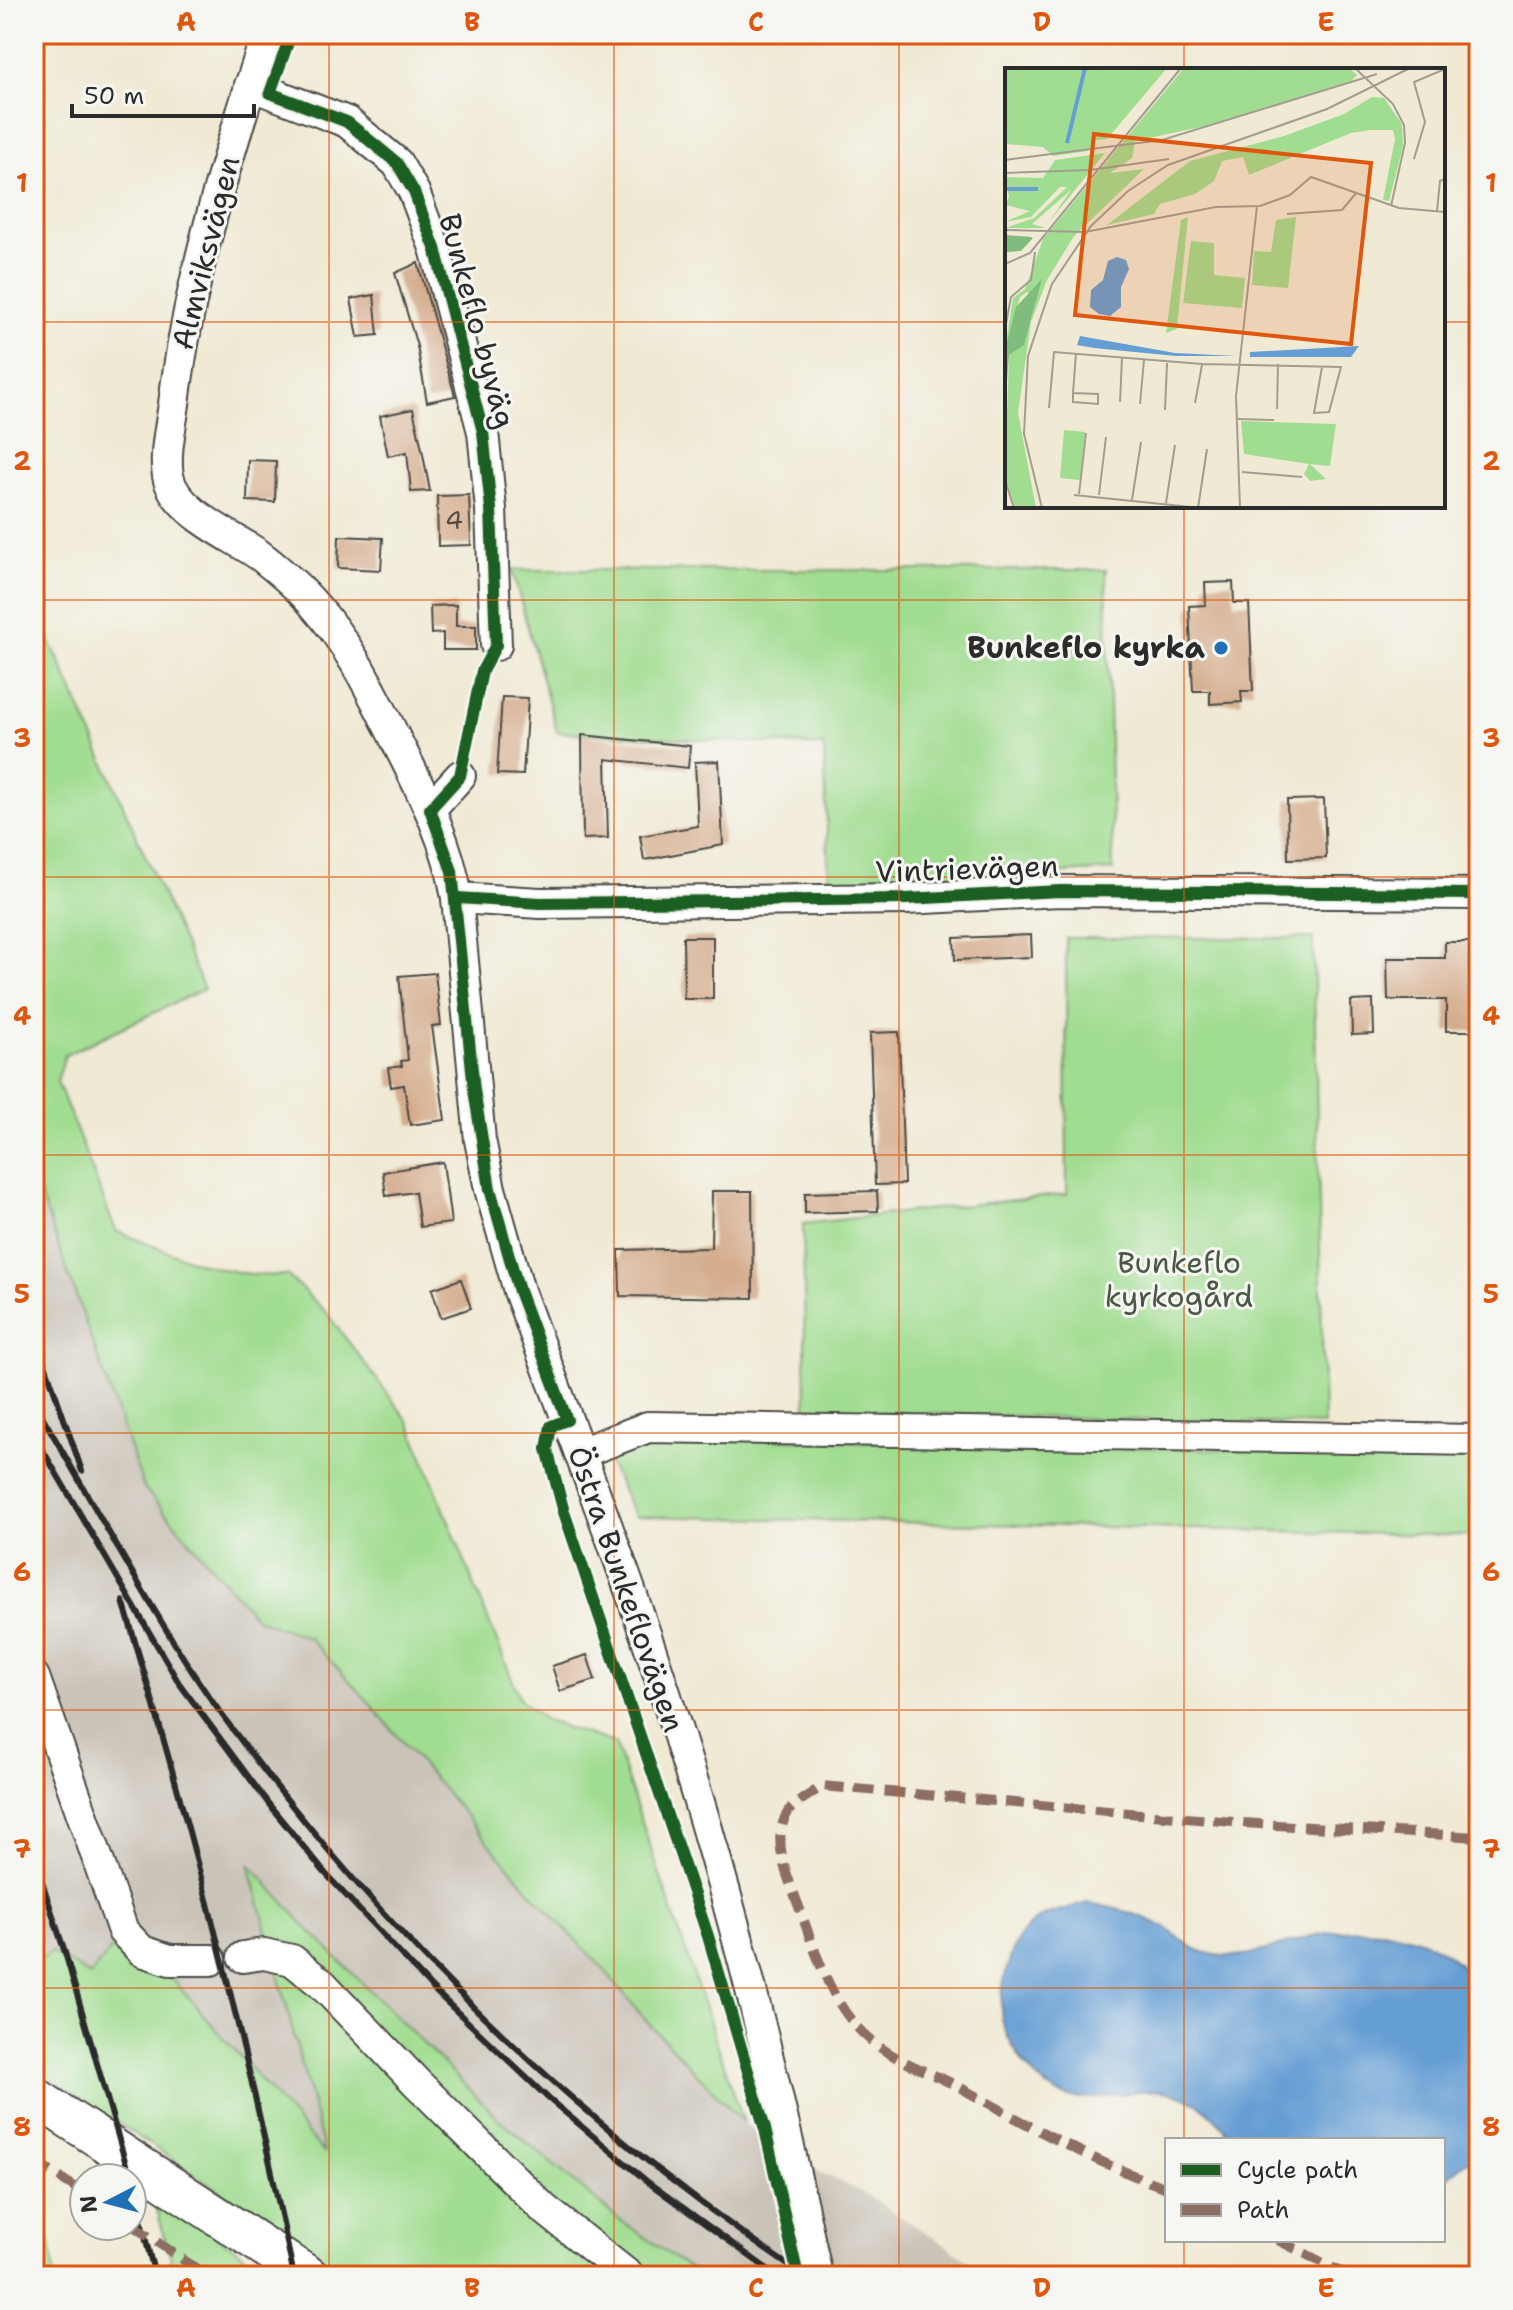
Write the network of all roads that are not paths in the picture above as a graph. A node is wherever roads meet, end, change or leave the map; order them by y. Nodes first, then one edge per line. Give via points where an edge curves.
1 (267, 34) edge
2 (250, 85) junction
3 (168, 476) joint
4 (496, 645) dead end
5 (460, 776) dead end
6 (430, 809) junction
7 (1479, 894) edge
8 (457, 898) junction
9 (1479, 1440) edge
10 (580, 1453) junction
11 (34, 1677) edge
12 (243, 1957) dead end
13 (211, 1960) dead end
14 (34, 2096) edge
15 (309, 2276) edge
16 (629, 2276) edge
17 (817, 2276) edge

1 - 2 street, Almviksvägen
2 - 3 street, Almviksvägen via 194,282 178,365
2 - 4 street, Bunkeflo byväg via 347,122 397,163 414,192 435,248 483,432
3 - 6 street, Östra Bunkeflovägen via 189,509 287,578 338,634
5 - 6 street
6 - 8 street, Östra Bunkeflovägen
7 - 8 street, Vintrievägen via 1060,891 906,899 540,903
8 - 10 street, Östra Bunkeflovägen via 474,1090 490,1189 519,1291
9 - 10 street via 648,1427
10 - 17 street, Östra Bunkeflovägen via 668,1704 723,1885
11 - 13 street via 123,1931 142,1951 170,1960
12 - 16 street via 264,1954 292,1960 322,1984 543,2208
14 - 15 main road

